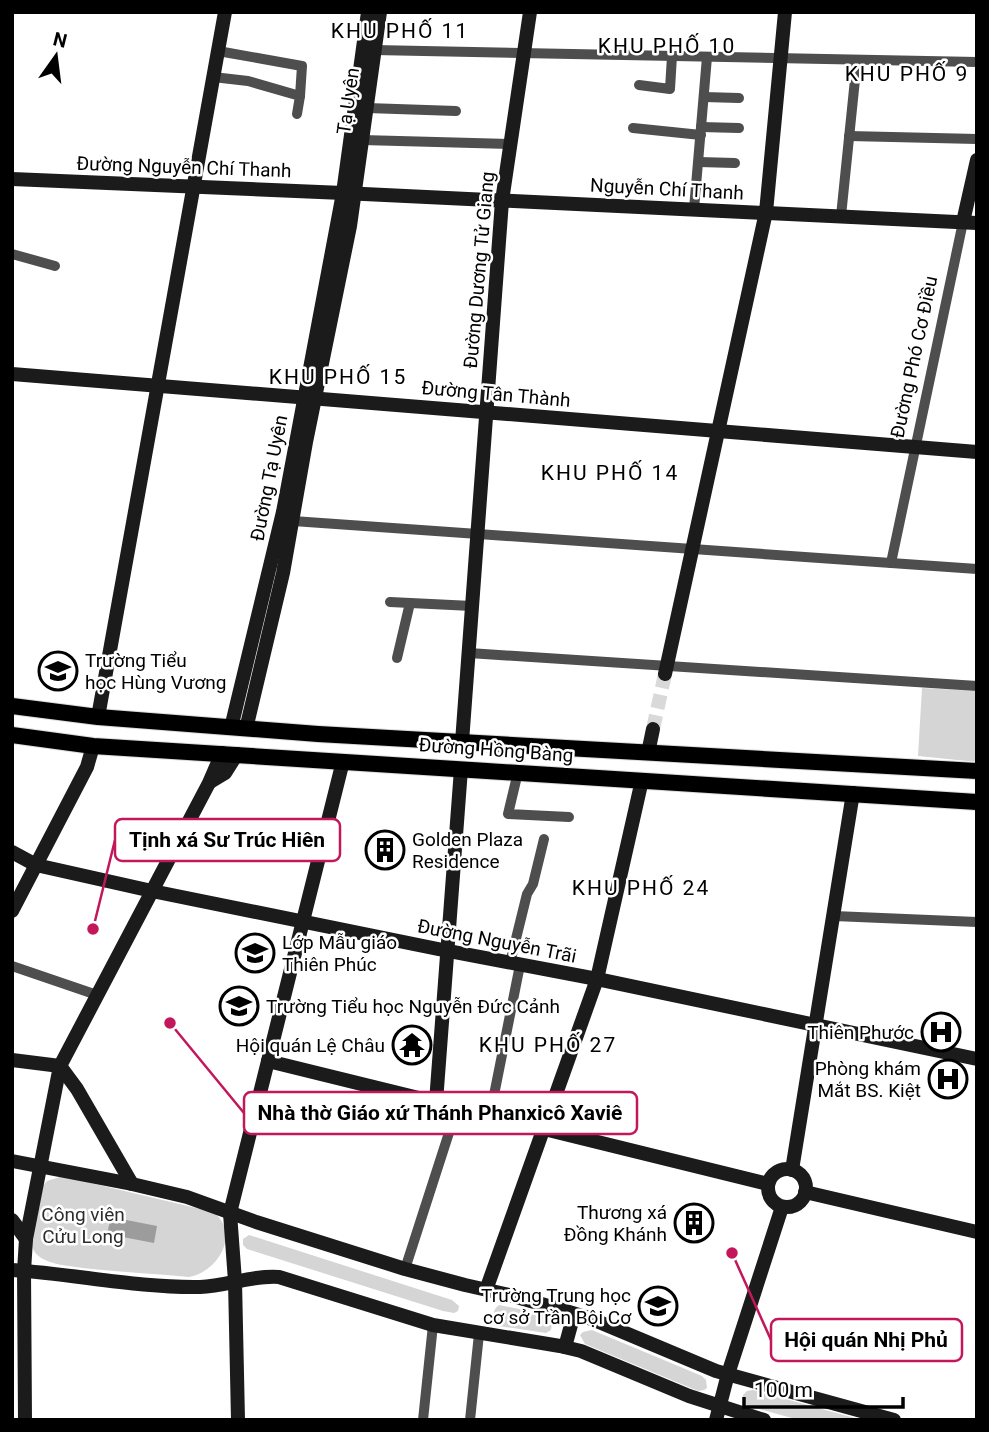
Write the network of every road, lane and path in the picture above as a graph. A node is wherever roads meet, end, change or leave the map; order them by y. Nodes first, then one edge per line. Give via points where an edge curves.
1 (225, 12) edge
2 (368, 12) edge
3 (380, 12) edge
4 (530, 12) edge
5 (785, 12) edge
6 (369, 50) junction
7 (218, 51) junction
8 (524, 53) junction
9 (671, 56) junction
10 (707, 57) junction
11 (780, 58) junction
12 (858, 60) junction
13 (977, 62) edge
14 (213, 77) junction
15 (639, 85) dead end
16 (300, 96) junction
17 (704, 97) junction
18 (739, 98) dead end
19 (367, 108) junction
20 (456, 111) dead end
21 (297, 114) dead end
22 (633, 128) dead end
23 (739, 128) dead end
24 (701, 131) junction
25 (849, 136) junction
26 (977, 139) edge
27 (362, 140) junction
28 (510, 144) junction
29 (977, 160) edge
30 (699, 162) junction
31 (735, 163) dead end
32 (12, 179) edge
33 (194, 187) junction
34 (349, 193) junction
35 (502, 201) junction
36 (694, 209) junction
37 (766, 212) junction
38 (841, 216) junction
39 (970, 222) edge
40 (12, 254) edge
41 (55, 266) dead end
42 (12, 374) edge
43 (158, 386) junction
44 (310, 398) junction
45 (486, 413) junction
46 (718, 432) junction
47 (915, 447) junction
48 (977, 453) edge
49 (287, 521) junction
50 (478, 534) junction
51 (693, 549) junction
52 (891, 563) junction
53 (977, 569) edge
54 (390, 602) dead end
55 (410, 603) junction
56 (472, 606) junction
57 (469, 653) junction
58 (397, 658) dead end
59 (666, 670) junction
60 (977, 686) edge
61 (12, 706) edge
62 (98, 717) junction
63 (238, 729) junction
64 (653, 729) tunnel mouth
65 (12, 735) edge
66 (349, 736) junction
67 (462, 742) junction
68 (93, 746) junction
69 (230, 753) junction
70 (648, 753) junction
71 (343, 761) junction
72 (857, 765) junction
73 (461, 769) junction
74 (977, 771) edge
75 (518, 772) junction
76 (642, 780) junction
77 (853, 793) junction
78 (977, 802) edge
79 (569, 817) dead end
80 (544, 839) dead end
81 (12, 852) edge
82 (36, 864) junction
83 (152, 891) junction
84 (12, 911) edge
85 (834, 916) junction
86 (303, 922) junction
87 (977, 922) edge
88 (447, 951) junction
89 (515, 964) junction
90 (12, 966) edge
91 (597, 979) junction
92 (97, 995) junction
93 (816, 1025) junction
94 (977, 1059) edge
95 (12, 1060) edge
96 (268, 1061) junction
97 (60, 1066) junction
98 (436, 1102) junction
99 (457, 1108) junction
100 (489, 1115) junction
101 (543, 1129) junction
102 (12, 1161) edge
103 (41, 1167) junction
104 (792, 1170) junction
105 (132, 1184) junction
106 (768, 1184) junction
107 (805, 1192) junction
108 (782, 1207) junction
109 (230, 1213) junction
110 (12, 1220) edge
111 (977, 1232) edge
112 (26, 1239) junction
113 (405, 1269) junction
114 (18, 1271) edge
115 (235, 1281) junction
116 (486, 1290) junction
117 (574, 1314) junction
118 (433, 1325) junction
119 (479, 1334) junction
120 (565, 1348) junction
121 (728, 1374) junction
122 (718, 1413) edge
123 (25, 1420) edge
124 (238, 1420) edge
125 (423, 1420) edge
126 (470, 1420) edge
127 (764, 1420) edge
128 (894, 1420) edge

1 - 7 street
2 - 6 street, Tạ Uyên
3 - 6 street, Tạ Uyên
4 - 8 street, Đường Dương Tử Giang
5 - 11 street
6 - 8 street
6 - 19 street, Tạ Uyên
6 - 34 street, Tạ Uyên
7 - 14 street
7 - 16 street via 302,66
8 - 9 street
8 - 28 street, Đường Dương Tử Giang
9 - 10 street
9 - 15 street via 670,89
10 - 11 street
10 - 17 street
11 - 12 street
11 - 37 street
12 - 13 street
12 - 25 street
14 - 16 street via 248,81
14 - 33 street
16 - 21 street
17 - 18 street
17 - 24 street
19 - 20 street
19 - 27 street, Tạ Uyên
22 - 24 street
23 - 24 street
24 - 30 street
25 - 26 street
25 - 38 street
27 - 28 street
27 - 34 street, Tạ Uyên
28 - 35 street, Đường Dương Tử Giang
29 - 39 street, Đường Phó Cơ Điều
30 - 31 street
30 - 36 street
32 - 33 street, Đường Nguyễn Chí Thanh
33 - 34 street, Đường Nguyễn Chí Thanh
33 - 43 street
34 - 35 street, Nguyễn Chí Thanh
34 - 44 street, Đường Tạ Uyên
35 - 36 street, Nguyễn Chí Thanh
35 - 45 street, Đường Dương Tử Giang
36 - 37 street, Nguyễn Chí Thanh
37 - 38 street, Nguyễn Chí Thanh
37 - 46 street
38 - 39 street, Nguyễn Chí Thanh
39 - 47 street, Đường Phó Cơ Điều
40 - 41 street
42 - 43 street, Đường Tân Thành
43 - 44 street, Đường Tân Thành
43 - 62 street
44 - 45 street, Đường Tân Thành
44 - 49 street, Đường Tạ Uyên
45 - 46 street, Đường Tân Thành
45 - 50 street, Đường Dương Tử Giang
46 - 47 street, Đường Tân Thành
46 - 51 street
47 - 48 street, Đường Tân Thành
47 - 52 street, Đường Phó Cơ Điều
49 - 50 street
49 - 63 street, Đường Tạ Uyên
50 - 51 street
50 - 56 street, Đường Dương Tử Giang
51 - 52 street
51 - 59 street
52 - 53 street
54 - 55 street
55 - 56 street
55 - 58 street
56 - 57 street, Đường Dương Tử Giang
57 - 59 street
57 - 67 street, Đường Dương Tử Giang
59 - 60 street
61 - 62 main road, Đường Hồng Bàng
62 - 63 main road, Đường Hồng Bàng
62 - 68 main road
63 - 66 main road, Đường Hồng Bàng
63 - 69 main road
64 - 70 street
65 - 68 main road, Đường Hồng Bàng
66 - 67 main road, Đường Hồng Bàng
66 - 71 main road
67 - 70 main road, Đường Hồng Bàng
67 - 73 main road
68 - 69 main road, Đường Hồng Bàng
68 - 82 street
69 - 71 main road, Đường Hồng Bàng
69 - 83 street via 209,783
70 - 72 main road, Đường Hồng Bàng
70 - 76 main road
71 - 73 main road, Đường Hồng Bàng
71 - 86 street
72 - 74 main road, Đường Hồng Bàng
72 - 77 main road
73 - 75 main road, Đường Hồng Bàng
73 - 88 street
75 - 76 main road, Đường Hồng Bàng
75 - 79 street via 508,814
76 - 77 main road, Đường Hồng Bàng
76 - 91 street
77 - 78 main road, Đường Hồng Bàng
77 - 85 street
80 - 89 street via 527,894
81 - 82 street, Đường Nguyễn Trãi
82 - 83 street, Đường Nguyễn Trãi
82 - 84 street
83 - 86 street, Đường Nguyễn Trãi
83 - 92 street
85 - 87 street
85 - 93 street
86 - 88 street, Đường Nguyễn Trãi
86 - 96 street
88 - 89 street, Đường Nguyễn Trãi
88 - 98 street
89 - 91 street, Đường Nguyễn Trãi
89 - 100 street
90 - 92 street
91 - 93 street, Đường Nguyễn Trãi
91 - 101 street
92 - 97 street
93 - 94 street, Đường Nguyễn Trãi
93 - 104 street
95 - 97 street
96 - 98 street
96 - 109 street
97 - 103 street
97 - 105 street
98 - 99 street
99 - 100 street
99 - 113 street
100 - 101 street
101 - 106 street
101 - 116 street
102 - 103 street
103 - 105 street
103 - 112 street
104 - 106 street via 777,1172
104 - 107 street via 804,1181
105 - 109 street
106 - 108 street via 770,1198
107 - 108 street via 798,1203
107 - 111 street
108 - 121 street
109 - 113 street
109 - 115 street
110 - 112 street
112 - 114 street
113 - 116 street
114 - 115 street via 136,1284 186,1286
114 - 123 street
115 - 118 street via 279,1277
115 - 124 street
116 - 117 street
117 - 120 street
117 - 121 street
118 - 119 street
118 - 125 street
119 - 120 street
119 - 126 street
120 - 122 street via 593,1355
121 - 122 street
121 - 128 street
122 - 127 street

